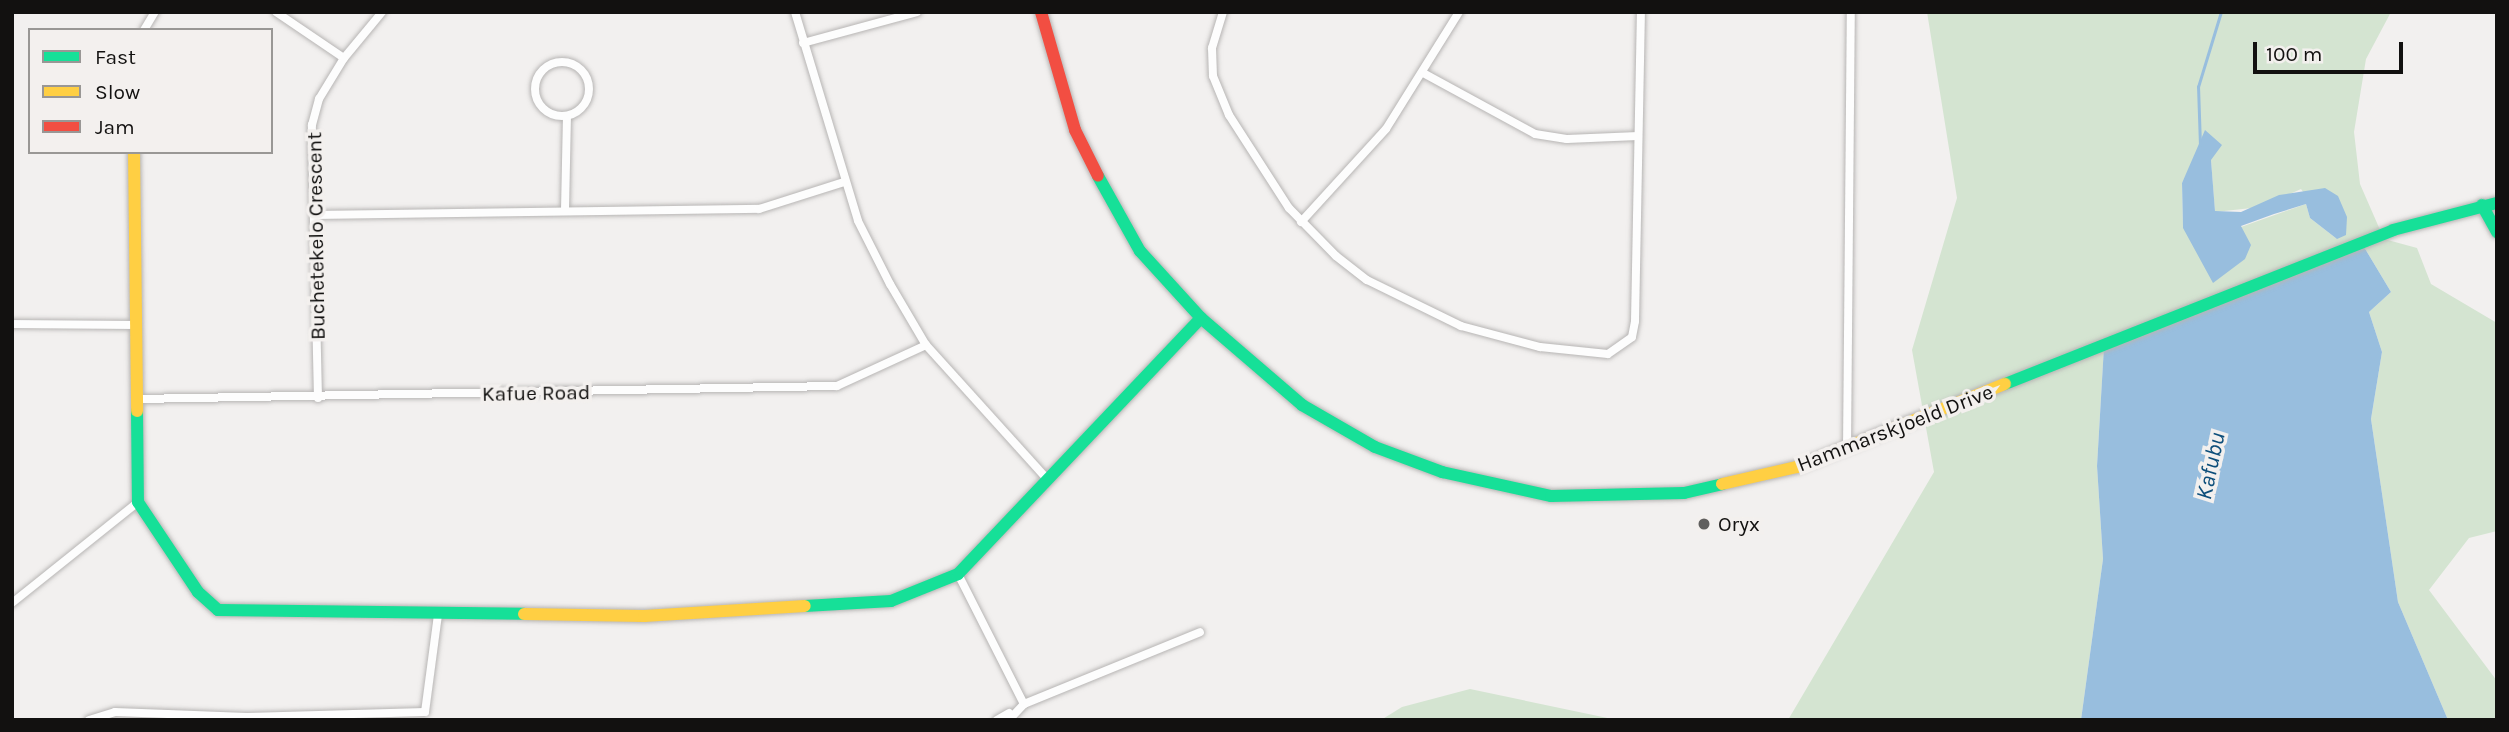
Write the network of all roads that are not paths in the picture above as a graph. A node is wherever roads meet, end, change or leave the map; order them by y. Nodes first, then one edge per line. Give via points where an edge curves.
1 (155, 12) edge
2 (276, 12) edge
3 (382, 12) edge
4 (795, 12) edge
5 (917, 12) edge
6 (1041, 12) edge
7 (1223, 12) edge
8 (1459, 12) edge
9 (1641, 12) edge
10 (1851, 12) edge
11 (145, 28) edge
12 (803, 43) junction
13 (344, 58) junction
14 (1425, 74) junction
15 (567, 116) junction
16 (1638, 136) junction
17 (134, 154) edge
18 (844, 182) junction
19 (2497, 203) edge
20 (2482, 205) junction
21 (565, 210) junction
22 (318, 215) junction
23 (1301, 222) junction
24 (2497, 232) edge
25 (1201, 318) junction
26 (12, 324) edge
27 (133, 325) junction
28 (926, 345) junction
29 (318, 398) junction
30 (138, 399) junction
31 (1847, 451) junction
32 (1048, 481) junction
33 (138, 502) junction
34 (958, 574) junction
35 (12, 603) edge
36 (438, 614) junction
37 (1200, 632) dead end
38 (1024, 704) junction
39 (425, 716) edge
40 (1009, 716) edge
41 (89, 720) edge
42 (997, 720) edge

1 - 11 street
2 - 13 street
3 - 13 street, Buchetekelo Crescent
4 - 12 street
5 - 12 street
6 - 25 main road, Hammarskjoeld Drive via 1075,130 1110,201 1140,251
7 - 23 street via 1212,48 1213,76 1255,162
8 - 14 street
9 - 16 street
10 - 31 street
12 - 18 street
13 - 22 street, Buchetekelo Crescent via 319,99 312,125
14 - 16 street via 1535,134 1567,139
14 - 23 street via 1357,166
15 - 15 street via 544,110 536,100 537,76 556,62 569,62 587,77 586,102
15 - 21 street
16 - 23 street via 1635,321 1632,337 1608,354 1499,339 1430,313 1367,280
17 - 27 main road
18 - 21 street via 759,209
18 - 28 street via 858,221
19 - 20 main road, Hammarskjoeld Drive
20 - 24 main road
20 - 31 main road, Hammarskjoeld Drive via 2382,234
21 - 22 street
22 - 29 street, Buchetekelo Crescent
25 - 31 main road, Hammarskjoeld Drive via 1302,405 1343,430 1476,482 1551,496 1684,493
25 - 32 main road
26 - 27 street
27 - 30 main road
28 - 29 street, Kafue Road via 837,386
28 - 32 street
29 - 30 street, Kafue Road
30 - 33 main road
32 - 34 main road
33 - 35 street
33 - 36 main road via 198,592 218,610
34 - 36 main road via 872,606 644,616
34 - 38 street
36 - 39 street
37 - 38 street
38 - 40 street
39 - 41 street via 115,712
40 - 42 street

